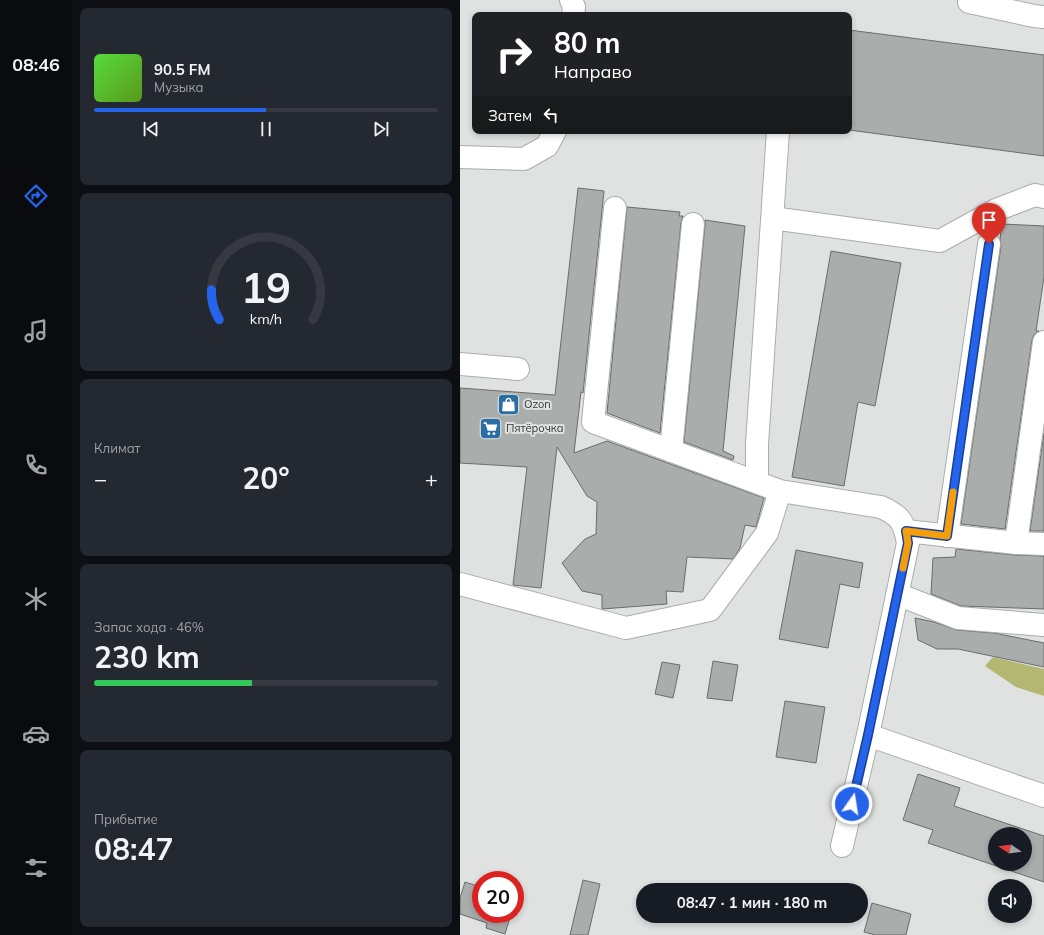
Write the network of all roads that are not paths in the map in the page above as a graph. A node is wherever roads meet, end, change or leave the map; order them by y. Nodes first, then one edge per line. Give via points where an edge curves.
1 (571, 0) edge
2 (964, 1) edge
3 (1037, 11) edge
4 (573, 12) edge
5 (553, 134) edge
6 (778, 134) edge
7 (460, 157) edge
8 (1044, 196) edge
9 (615, 208) dead end
10 (772, 218) junction
11 (693, 224) dead end
12 (989, 244) dead end
13 (1044, 342) edge
14 (460, 364) edge
15 (518, 369) dead end
16 (671, 451) junction
17 (757, 482) junction
18 (780, 491) junction
19 (906, 531) junction
20 (947, 536) junction
21 (1016, 543) junction
22 (1044, 544) edge
23 (460, 584) edge
24 (898, 594) junction
25 (1044, 625) edge
26 (868, 735) junction
27 (1044, 796) edge
28 (842, 846) dead end

1 - 4 lane
2 - 3 lane
5 - 7 lane via 547,146 524,159
6 - 10 lane
8 - 10 lane via 1035,195 996,210 940,241
9 - 16 lane via 592,422
10 - 17 lane via 757,444
11 - 16 lane
12 - 20 lane
13 - 21 lane
14 - 15 lane
16 - 17 lane
17 - 18 lane
18 - 19 lane via 882,507 902,521
18 - 23 lane via 767,533 710,610 626,628
19 - 20 lane
19 - 24 lane via 908,543
20 - 21 lane
21 - 22 lane
24 - 25 lane via 958,618
24 - 26 lane
26 - 27 lane
26 - 28 lane

